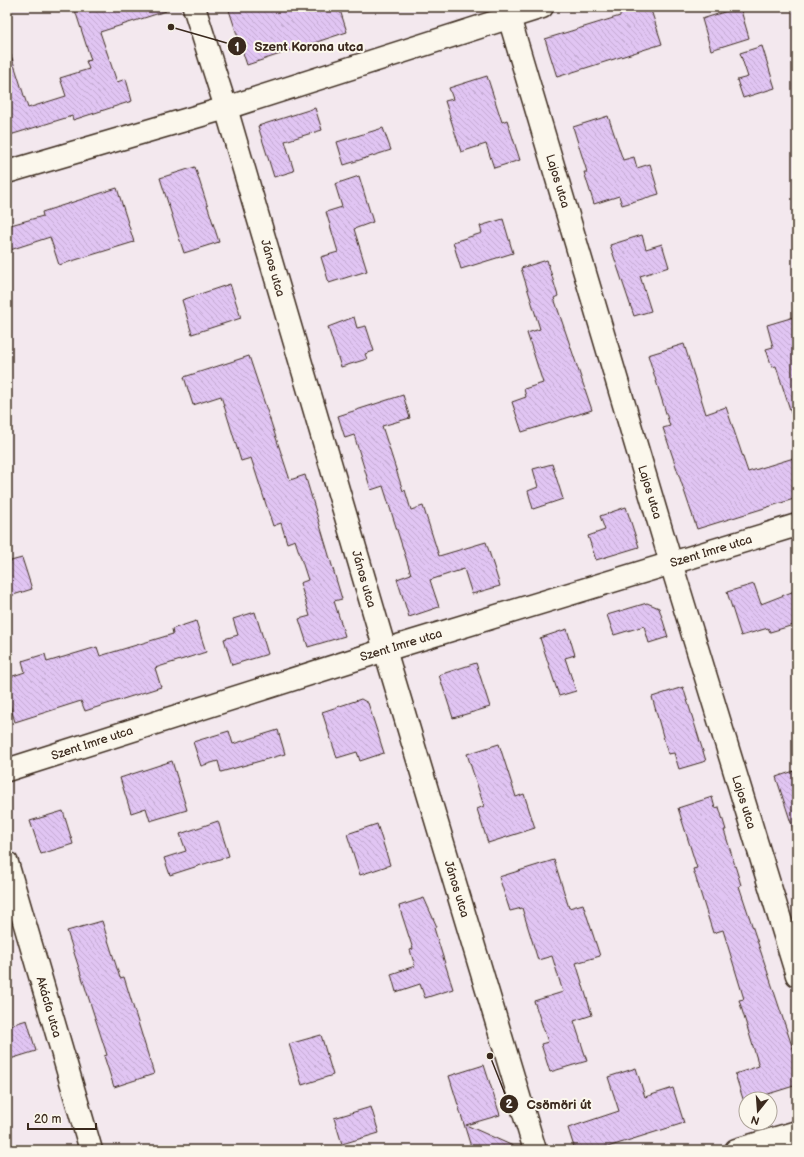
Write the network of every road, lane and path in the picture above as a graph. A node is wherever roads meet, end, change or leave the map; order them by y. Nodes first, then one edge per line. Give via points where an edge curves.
1 (194, 7) edge
2 (542, 7) edge
3 (508, 12) edge
4 (226, 108) junction
5 (7, 172) edge
6 (797, 525) edge
7 (671, 564) junction
8 (385, 650) junction
9 (7, 770) edge
10 (7, 863) edge
11 (797, 975) edge
12 (797, 1132) edge
13 (91, 1150) edge
14 (535, 1150) edge
15 (736, 1150) edge

1 - 4 street, János utca
2 - 3 street
3 - 4 street
3 - 7 street, Lajos utca
4 - 5 street
4 - 8 street, János utca
6 - 7 street, Szent Imre utca
7 - 8 street, Szent Imre utca
7 - 11 street, Lajos utca
8 - 9 street, Szent Imre utca
8 - 14 street, János utca
10 - 13 street, Akácfa utca
12 - 15 street

